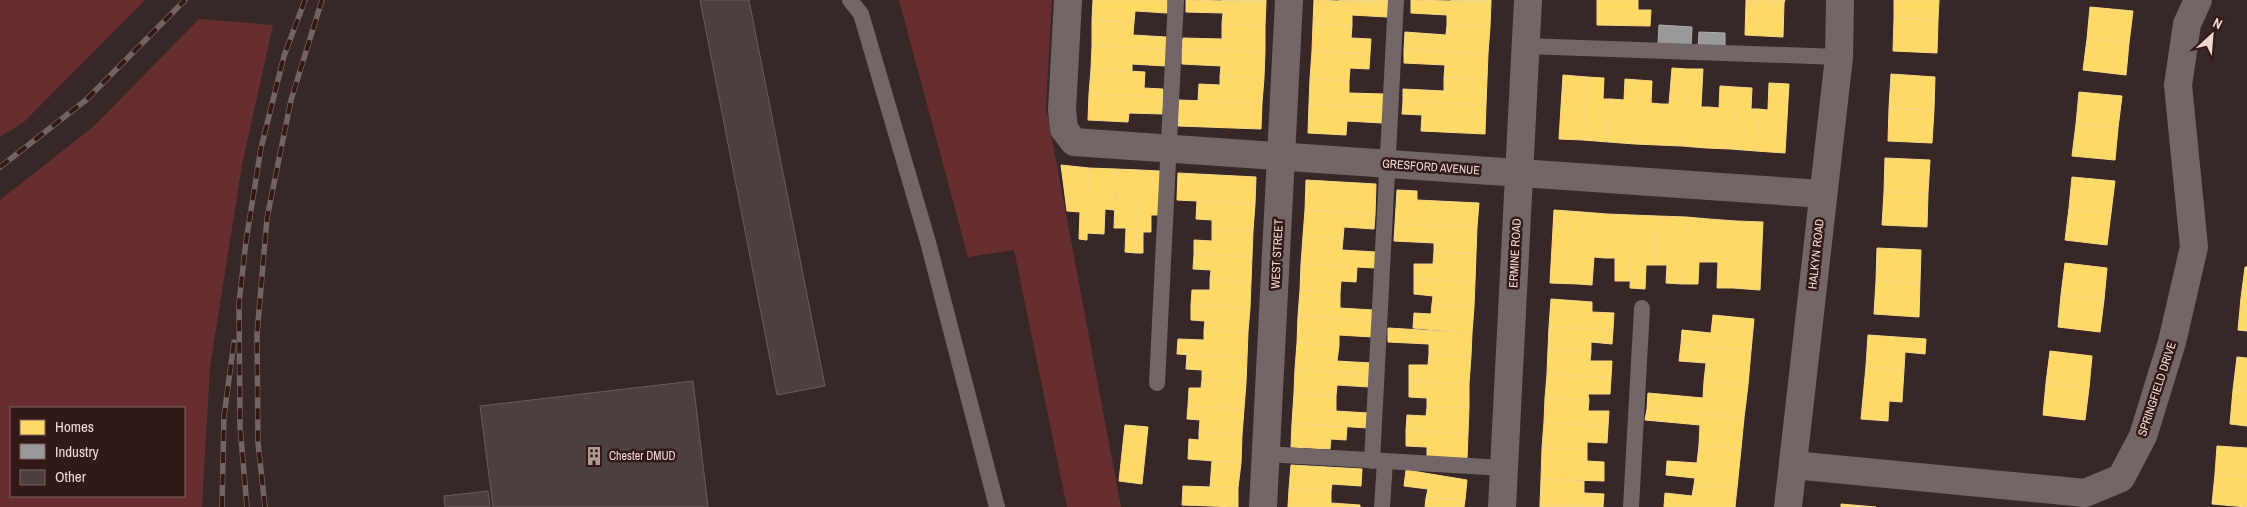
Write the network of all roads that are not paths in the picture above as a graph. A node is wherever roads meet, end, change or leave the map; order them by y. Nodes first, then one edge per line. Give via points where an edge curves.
1 (850, 0) edge
2 (1068, 0) edge
3 (1176, 0) edge
4 (1289, 0) edge
5 (1396, 0) edge
6 (1528, 0) edge
7 (1840, 0) edge
8 (2198, 0) edge
9 (1525, 46) junction
10 (1839, 56) junction
11 (1169, 147) junction
12 (1282, 155) junction
13 (1388, 164) junction
14 (1519, 173) junction
15 (1822, 194) junction
16 (1642, 308) dead end
17 (1157, 383) dead end
18 (1266, 454) junction
19 (1378, 461) junction
20 (1793, 465) junction
21 (1504, 468) junction
22 (996, 507) edge
23 (1263, 507) edge
24 (1382, 507) edge
25 (1502, 507) edge
26 (1631, 507) edge
27 (1788, 507) edge

1 - 22 lane via 861,14 928,242
2 - 11 street, GRESFORD AVENUE via 1062,110 1064,129 1074,142
3 - 11 lane
4 - 12 street, WEST STREET
5 - 13 lane
6 - 9 street, ERMINE ROAD
7 - 10 street, HALKYN ROAD
8 - 20 street, SPRINGFIELD DRIVE via 2187,24 2178,85 2194,247 2172,342 2143,436 2121,478 2085,493
9 - 10 lane
9 - 14 street, ERMINE ROAD
10 - 15 street, HALKYN ROAD
11 - 12 street, GRESFORD AVENUE
11 - 17 lane
12 - 13 street, GRESFORD AVENUE
12 - 18 street, WEST STREET
13 - 14 street, GRESFORD AVENUE
13 - 19 lane
14 - 15 street, GRESFORD AVENUE
14 - 21 street, ERMINE ROAD
15 - 20 street, HALKYN ROAD
16 - 26 lane
18 - 19 lane
18 - 23 street, WEST STREET
19 - 21 lane
19 - 24 lane
20 - 27 street, HALKYN ROAD
21 - 25 street, ERMINE ROAD

